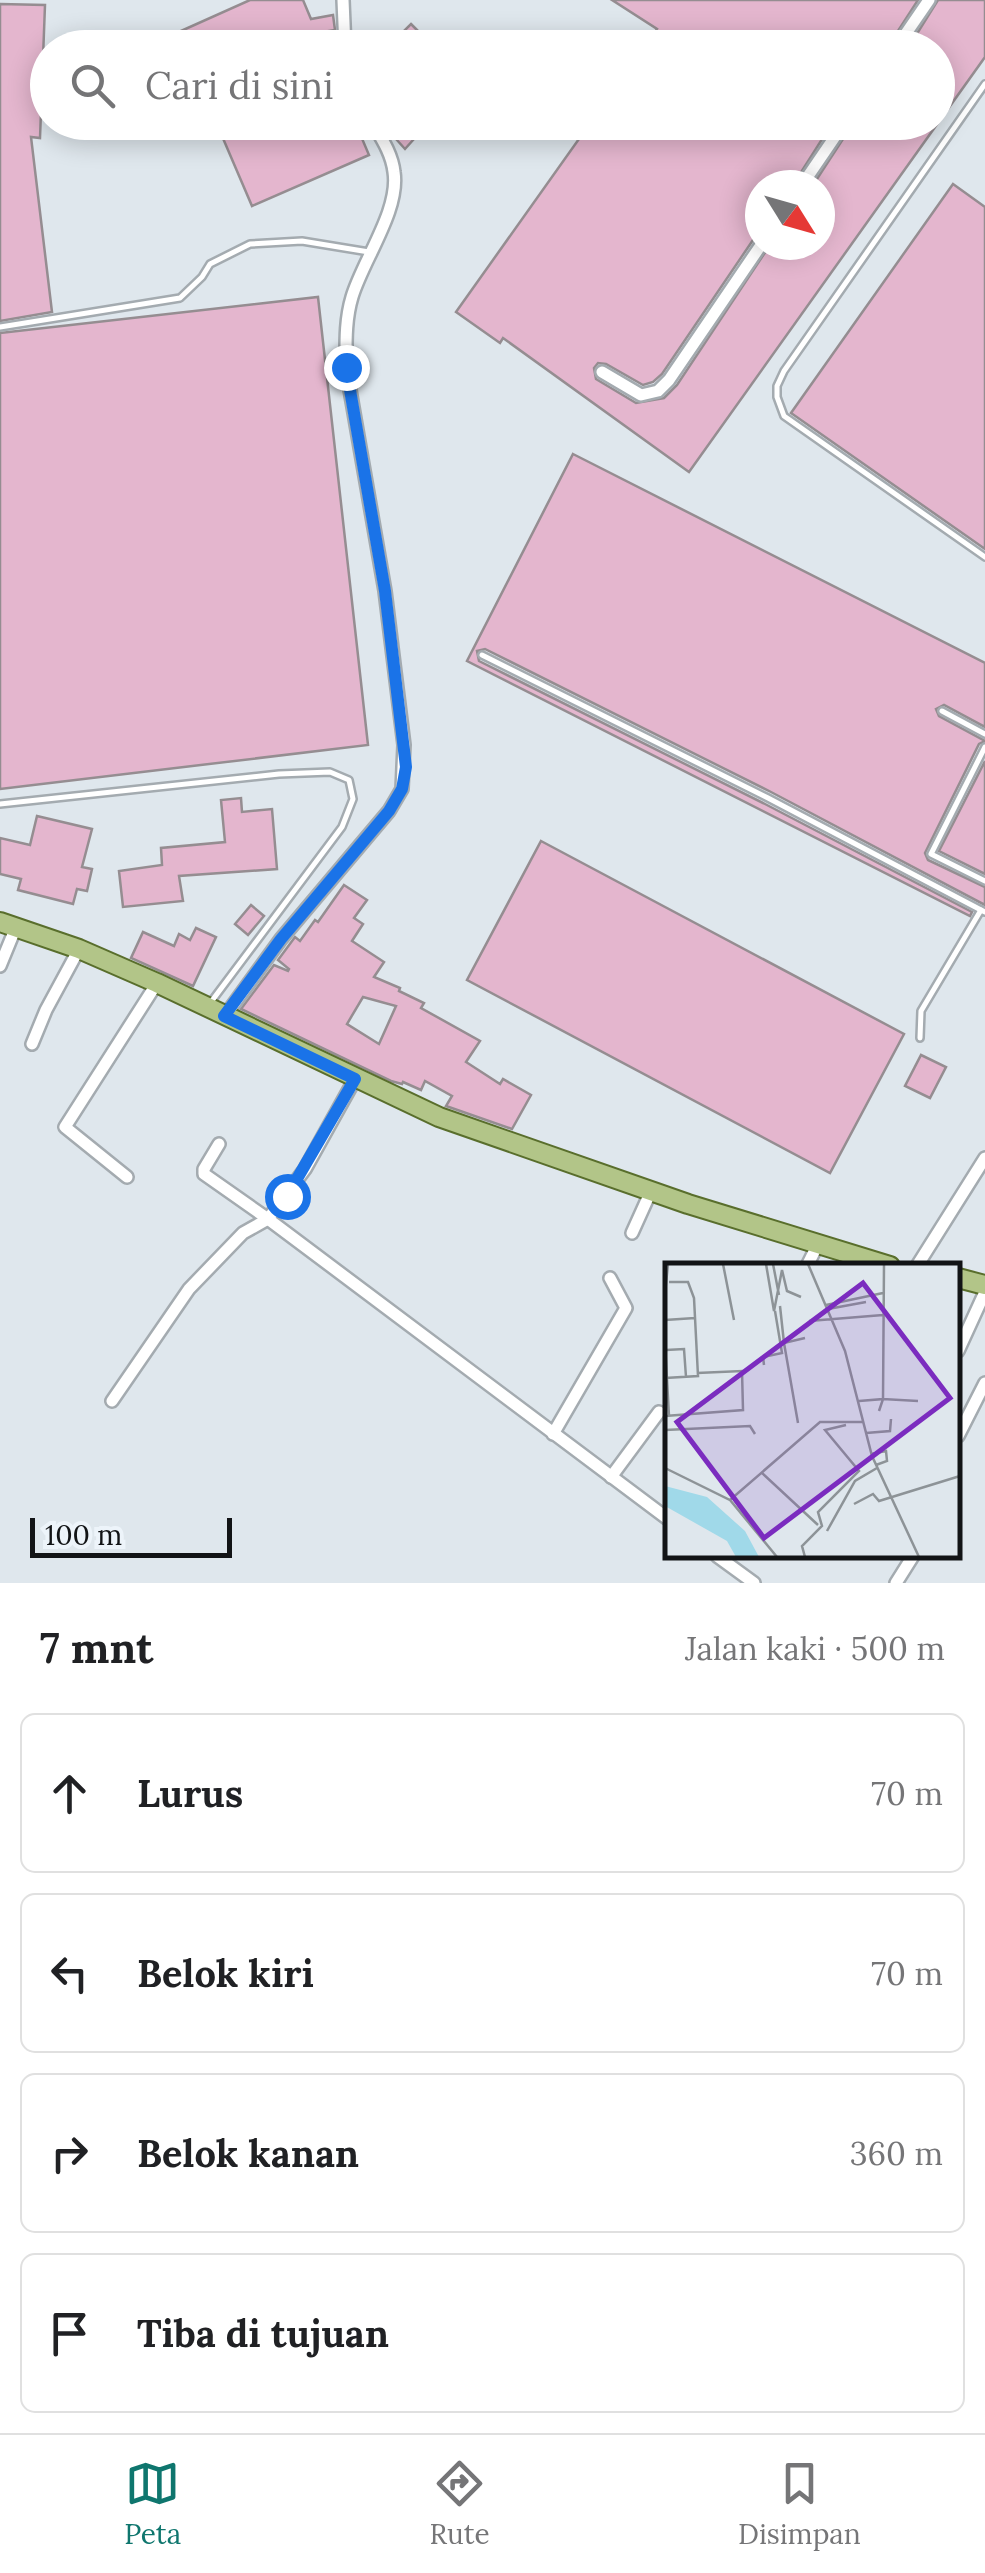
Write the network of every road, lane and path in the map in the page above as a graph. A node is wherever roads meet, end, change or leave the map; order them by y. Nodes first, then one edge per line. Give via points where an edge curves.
1 (343, 0) edge
2 (929, 0) edge
3 (344, 30) edge
4 (908, 30) edge
5 (985, 84) edge
6 (955, 127) edge
7 (382, 140) edge
8 (833, 140) edge
9 (946, 140) edge
10 (812, 170) edge
11 (369, 252) junction
12 (752, 260) edge
13 (0, 326) edge
14 (602, 372) dead end
15 (985, 557) edge
16 (482, 655) dead end
17 (942, 711) dead end
18 (985, 734) edge
19 (985, 746) edge
20 (0, 804) edge
21 (985, 881) edge
22 (983, 911) edge
23 (8, 925) edge
24 (79, 949) junction
25 (0, 966) edge
26 (157, 983) junction
27 (216, 1012) junction
28 (920, 1038) dead end
29 (32, 1044) dead end
30 (355, 1079) junction
31 (219, 1144) dead end
32 (985, 1158) edge
33 (126, 1177) dead end
34 (651, 1191) junction
35 (268, 1219) junction
36 (632, 1233) dead end
37 (818, 1246) junction
38 (808, 1263) edge
39 (879, 1263) edge
40 (919, 1263) edge
41 (610, 1278) dead end
42 (960, 1279) edge
43 (985, 1289) edge
44 (960, 1345) edge
45 (985, 1383) edge
46 (112, 1402) dead end
47 (659, 1412) dead end
48 (960, 1432) edge
49 (553, 1434) junction
50 (610, 1478) junction
51 (665, 1517) edge
52 (726, 1558) edge
53 (913, 1558) edge
54 (754, 1583) edge
55 (896, 1583) edge

1 - 3 street
2 - 4 street
5 - 6 lane
7 - 11 street via 395,185
8 - 10 street
9 - 15 lane via 777,386 784,416
11 - 13 lane via 302,241 250,244 210,264 180,298
11 - 27 street via 348,316 346,367 385,591 404,745 402,789
12 - 14 street via 658,391 641,395
16 - 22 lane
17 - 18 lane
19 - 21 lane via 932,854
20 - 27 lane via 279,774 330,772 349,780 353,799 342,827
22 - 28 lane via 921,1011
23 - 24 main road
23 - 25 street
24 - 26 main road
24 - 29 street
26 - 27 main road
26 - 33 street via 66,1127
27 - 30 main road
30 - 34 main road via 440,1117
30 - 35 street
31 - 35 street via 204,1174
32 - 40 street
34 - 36 street
34 - 37 main road
35 - 46 street via 243,1233 188,1289
35 - 49 street
37 - 38 street
37 - 39 main road
41 - 49 street via 626,1308
42 - 43 main road
43 - 44 street
45 - 48 street
47 - 50 street
49 - 50 street
50 - 51 street
52 - 54 street
53 - 55 street

